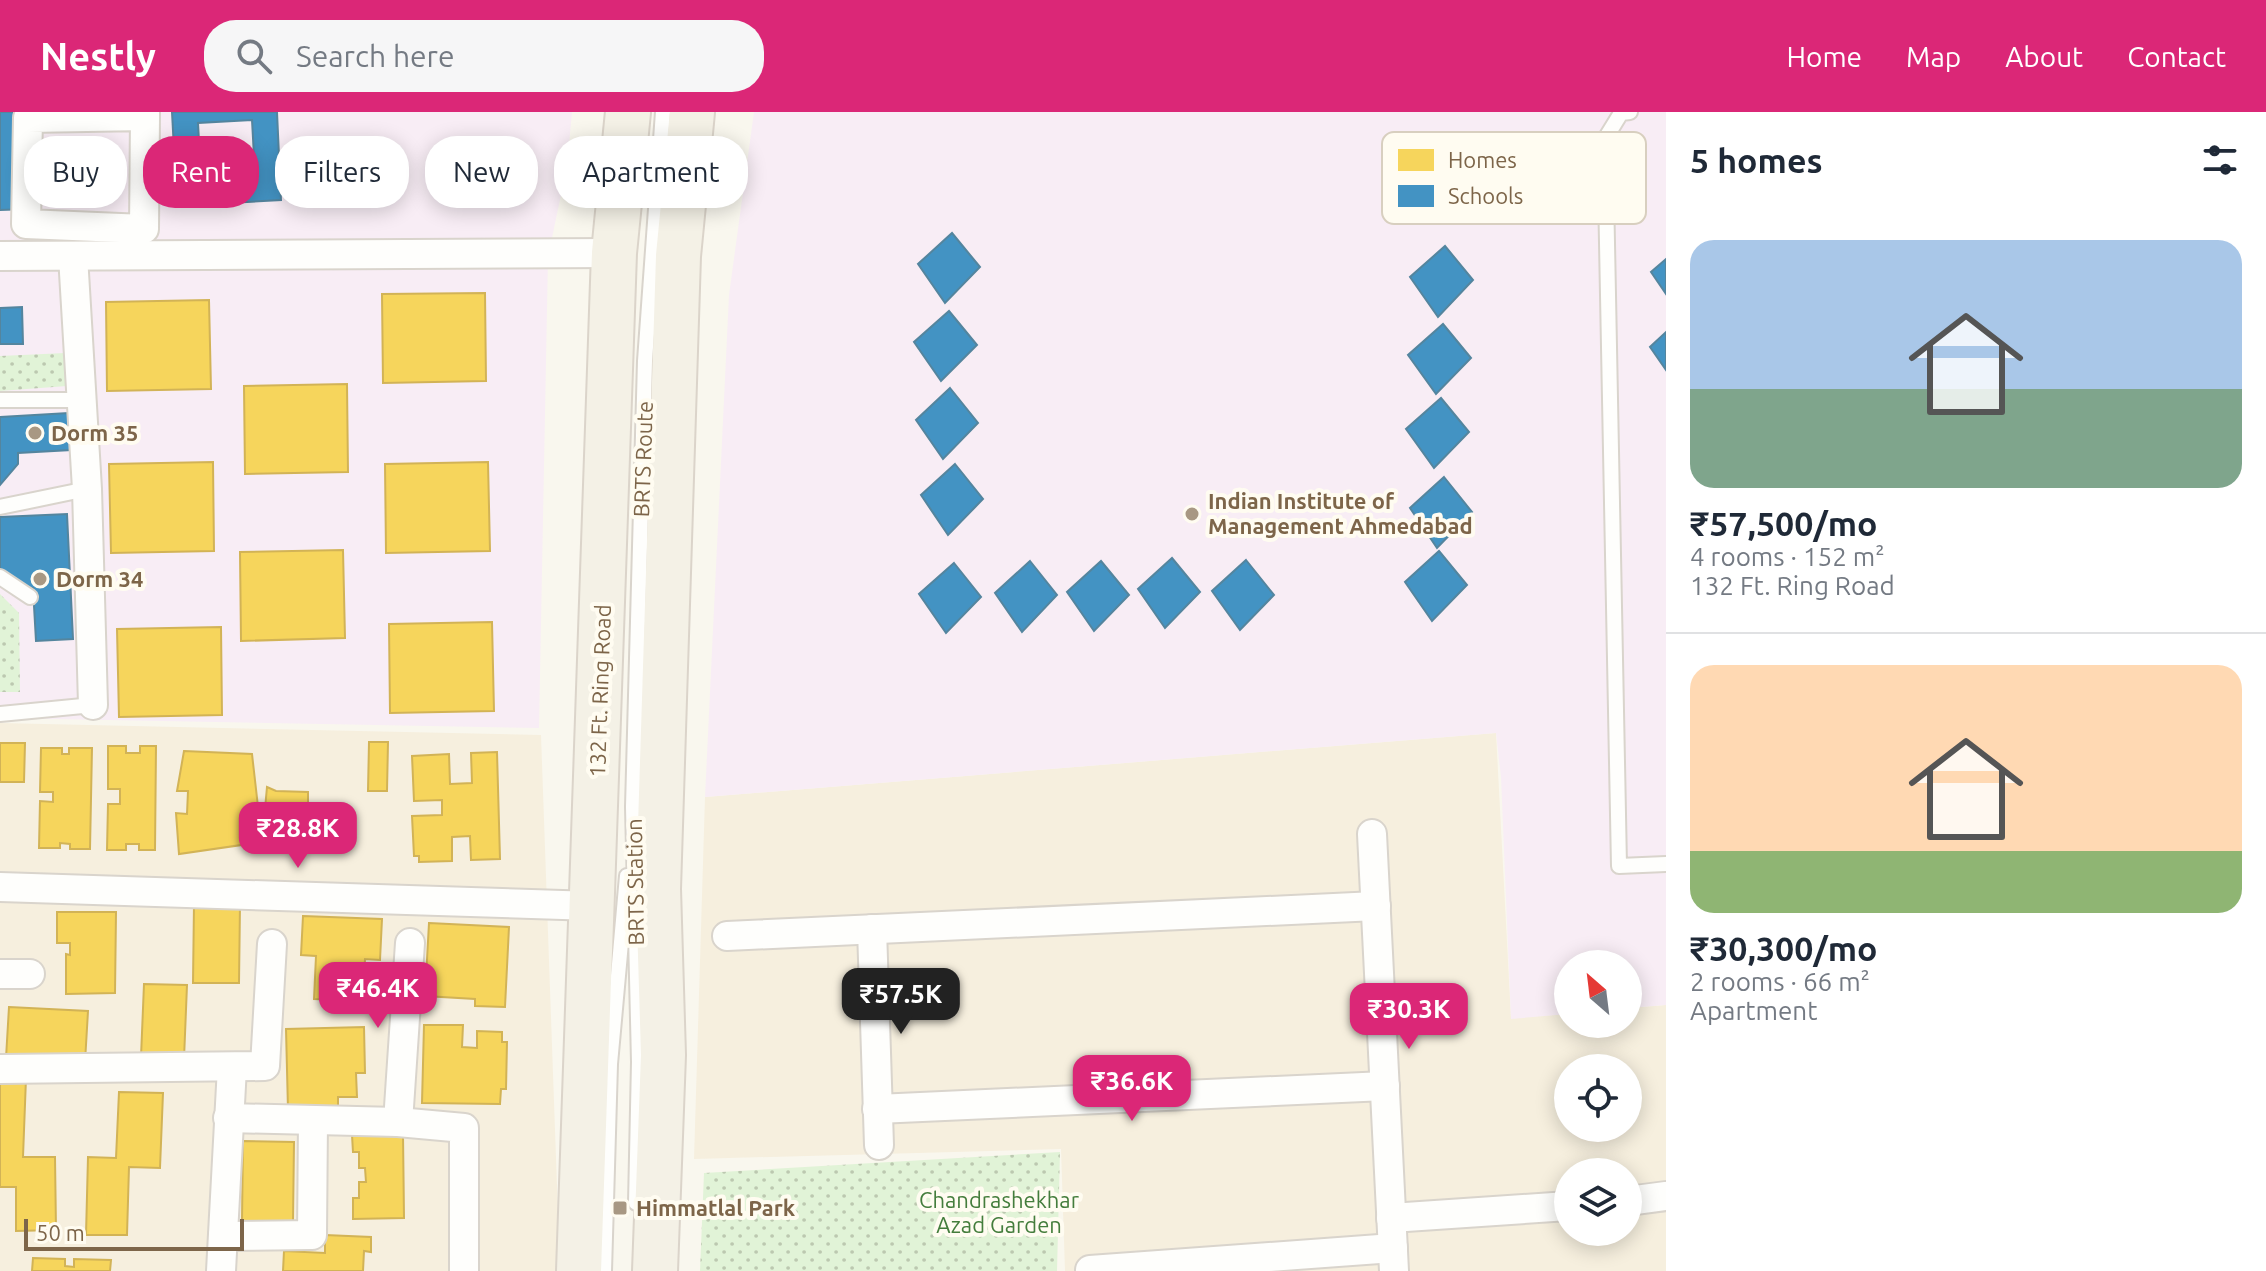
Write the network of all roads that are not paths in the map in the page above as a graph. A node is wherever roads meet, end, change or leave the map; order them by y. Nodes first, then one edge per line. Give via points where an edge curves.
1 (628, 112) edge
2 (663, 112) edge
3 (692, 112) edge
4 (1630, 112) edge
5 (145, 114) edge
6 (1609, 132) edge
7 (1607, 224) edge
8 (614, 253) junction
9 (0, 256) edge
10 (73, 256) junction
11 (0, 400) edge
12 (82, 400) junction
13 (87, 489) junction
14 (0, 507) edge
15 (0, 577) edge
16 (30, 597) dead end
17 (93, 705) joint
18 (0, 714) edge
19 (633, 807) junction
20 (1372, 834) dead end
21 (1666, 864) edge
22 (0, 887) edge
23 (594, 906) junction
24 (1376, 906) junction
25 (872, 929) junction
26 (727, 936) dead end
27 (410, 943) dead end
28 (272, 944) dead end
29 (0, 974) edge
30 (30, 974) dead end
31 (232, 1067) junction
32 (0, 1069) edge
33 (1385, 1086) junction
34 (877, 1109) junction
35 (228, 1118) junction
36 (313, 1121) junction
37 (398, 1122) junction
38 (879, 1145) dead end
39 (1666, 1196) edge
40 (1642, 1199) edge
41 (1554, 1207) edge
42 (1391, 1218) junction
43 (635, 1226) dead end
44 (223, 1236) junction
45 (1394, 1260) edge
46 (1090, 1270) edge
47 (221, 1271) edge
48 (464, 1271) edge
49 (579, 1271) edge
50 (604, 1271) edge
51 (655, 1271) edge

1 - 8 main road, 132 Ft. Ring Road
2 - 19 lane, BRTS Route via 645,361
3 - 51 main road via 677,272 658,889 663,1055
4 - 6 lane via 1621,113
5 - 5 street via 144,229 26,224 28,118
7 - 21 lane via 1619,866
8 - 10 street
8 - 23 main road, 132 Ft. Ring Road
9 - 10 street
10 - 12 street
11 - 12 lane
12 - 13 street
13 - 14 lane
13 - 17 street
15 - 16 lane
17 - 18 lane
19 - 43 lane, BRTS Station via 639,1062
19 - 50 lane, BRTS Station via 610,1064
20 - 24 street
22 - 23 street
23 - 49 main road, 132 Ft. Ring Road
24 - 25 street
24 - 33 street
25 - 26 street
25 - 34 street
27 - 37 street
28 - 31 street via 265,1066
29 - 30 street
31 - 32 street
31 - 35 street
33 - 34 street
33 - 42 street
34 - 38 street
35 - 36 street
35 - 44 street
36 - 37 street
36 - 44 street via 312,1235
37 - 48 street via 464,1128
39 - 40 street
41 - 42 street
42 - 45 street
44 - 47 street
45 - 46 street

